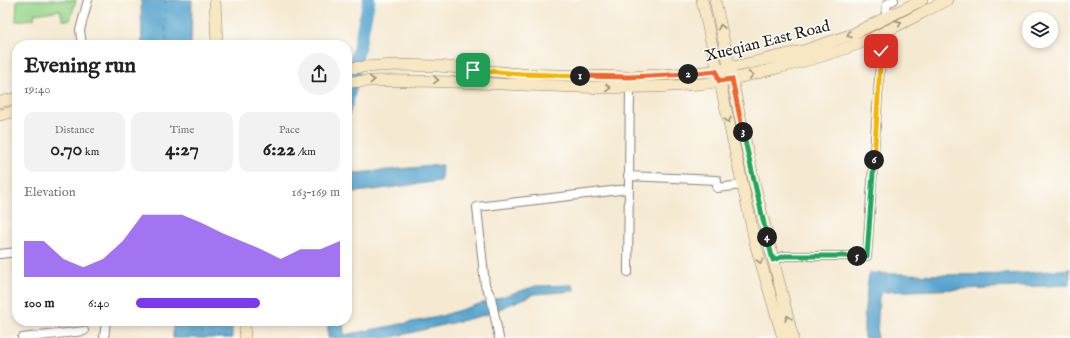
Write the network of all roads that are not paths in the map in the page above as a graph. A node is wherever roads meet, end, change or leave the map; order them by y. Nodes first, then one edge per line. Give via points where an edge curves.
1 (88, 0) edge
2 (215, 0) edge
3 (702, 0) edge
4 (715, 0) edge
5 (894, 0) edge
6 (922, 0) edge
7 (947, 0) edge
8 (885, 18) junction
9 (876, 36) junction
10 (81, 40) edge
11 (218, 40) edge
12 (352, 68) edge
13 (718, 76) junction
14 (732, 79) junction
15 (352, 82) edge
16 (630, 88) junction
17 (12, 99) edge
18 (0, 102) edge
19 (12, 112) edge
20 (0, 115) edge
21 (628, 176) junction
22 (742, 185) junction
23 (628, 189) junction
24 (12, 253) edge
25 (0, 254) edge
26 (773, 260) junction
27 (628, 272) dead end
28 (105, 326) edge
29 (245, 326) edge
30 (84, 332) dead end
31 (22, 338) edge
32 (104, 338) edge
33 (245, 338) edge
34 (499, 338) edge
35 (783, 338) edge
36 (793, 338) edge

1 - 10 street via 80,30
2 - 11 main road
3 - 13 main road
14 -> 4 main road
5 - 8 street via 887,4
6 - 8 main road, Xueqian East Road
9 -> 7 main road, Xueqian East Road
8 -> 13 main road, Xueqian East Road via 853,34
14 -> 9 main road, Xueqian East Road via 809,60
9 - 26 street via 881,51 867,256 785,256
12 - 13 main road, Xueqian East Road via 396,65 522,74
13 - 14 main road, Xueqian East Road
13 - 16 main road, Xueqian East Road
13 -> 22 main road
14 - 26 main road
15 -> 16 main road, Xueqian East Road via 397,79
16 - 21 street
17 - 18 main road
19 - 20 main road
21 - 22 street via 717,180 717,188
21 - 23 street
22 -> 35 main road
23 - 27 street
23 - 34 street via 478,206 485,285 491,297
24 - 25 street
36 -> 26 main road
28 - 32 street
29 - 33 main road
30 - 31 street

